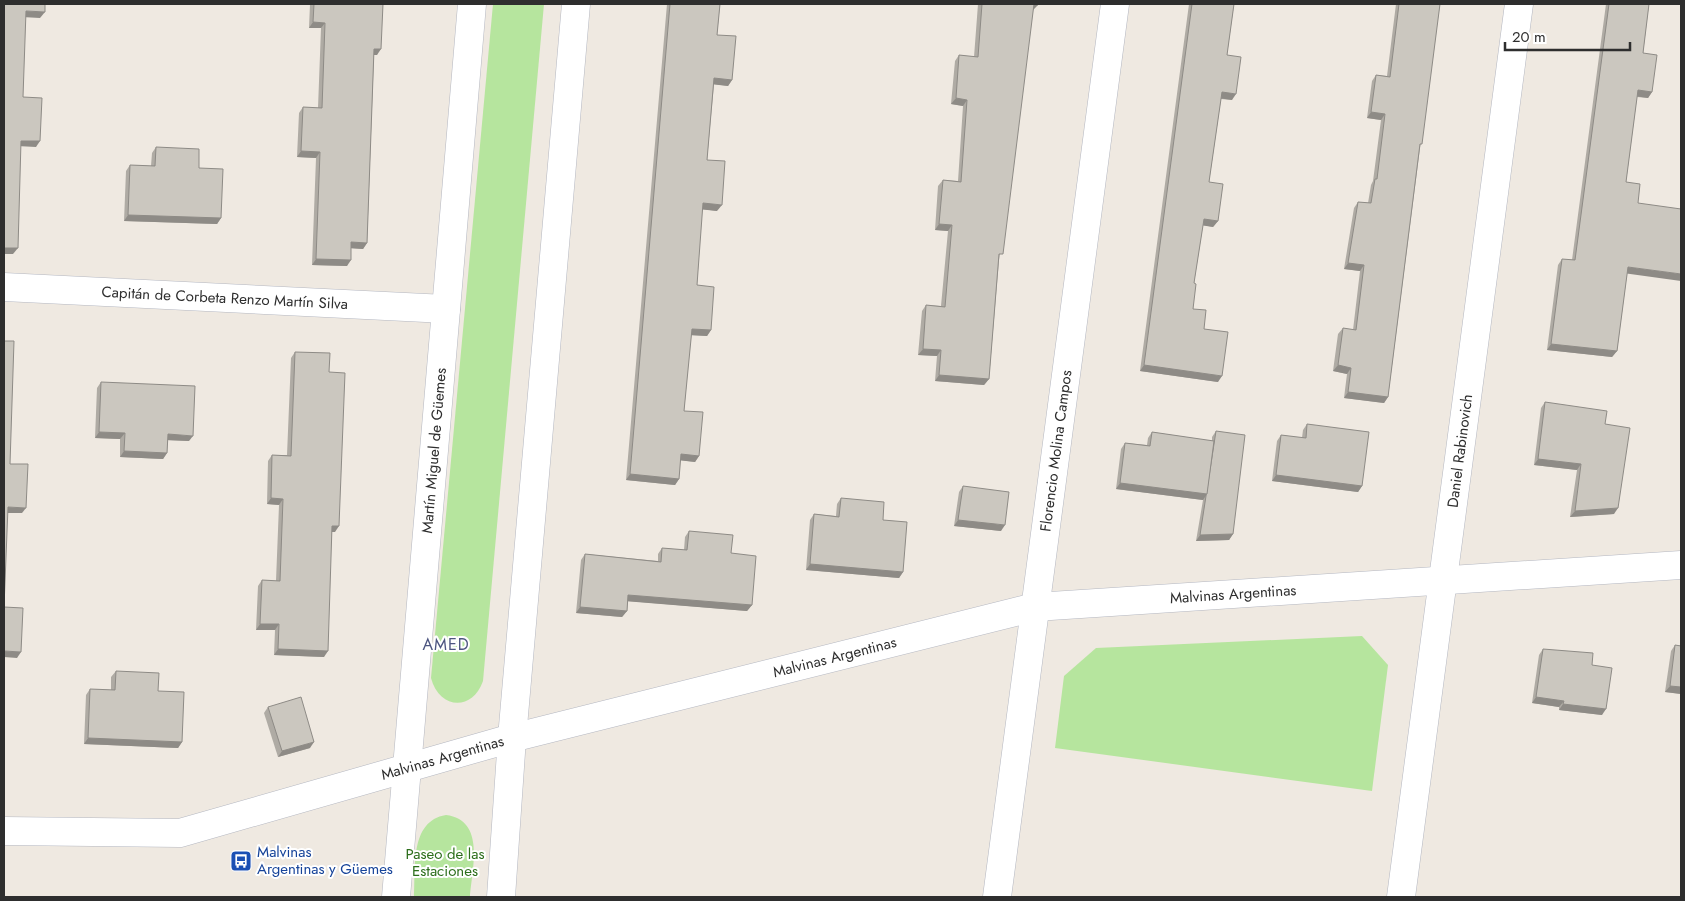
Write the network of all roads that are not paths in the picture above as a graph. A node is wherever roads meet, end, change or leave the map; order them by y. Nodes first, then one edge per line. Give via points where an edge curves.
1 (472, 4) edge
2 (576, 4) edge
3 (1115, 4) edge
4 (1519, 4) edge
5 (4, 287) edge
6 (446, 309) junction
7 (1681, 565) edge
8 (1443, 580) junction
9 (1035, 607) junction
10 (512, 738) junction
11 (407, 770) junction
12 (4, 831) edge
13 (396, 897) edge
14 (501, 897) edge
15 (997, 897) edge
16 (1401, 897) edge

1 - 6 street, Martín Miguel de Güemes
2 - 10 street
3 - 9 street, Florencio Molina Campos
4 - 8 street, Daniel Rabinovich
5 - 6 street, Capitán de Corbeta Renzo Martín Silva
6 - 11 street, Martín Miguel de Güemes
7 - 8 street, Malvinas Argentinas
8 - 9 street, Malvinas Argentinas
8 - 16 street, Daniel Rabinovich
9 - 10 street, Malvinas Argentinas
9 - 15 street, Florencio Molina Campos
10 - 11 street, Malvinas Argentinas
10 - 14 street
11 - 12 street, Malvinas Argentinas via 180,833
11 - 13 street, Martín Miguel de Güemes

